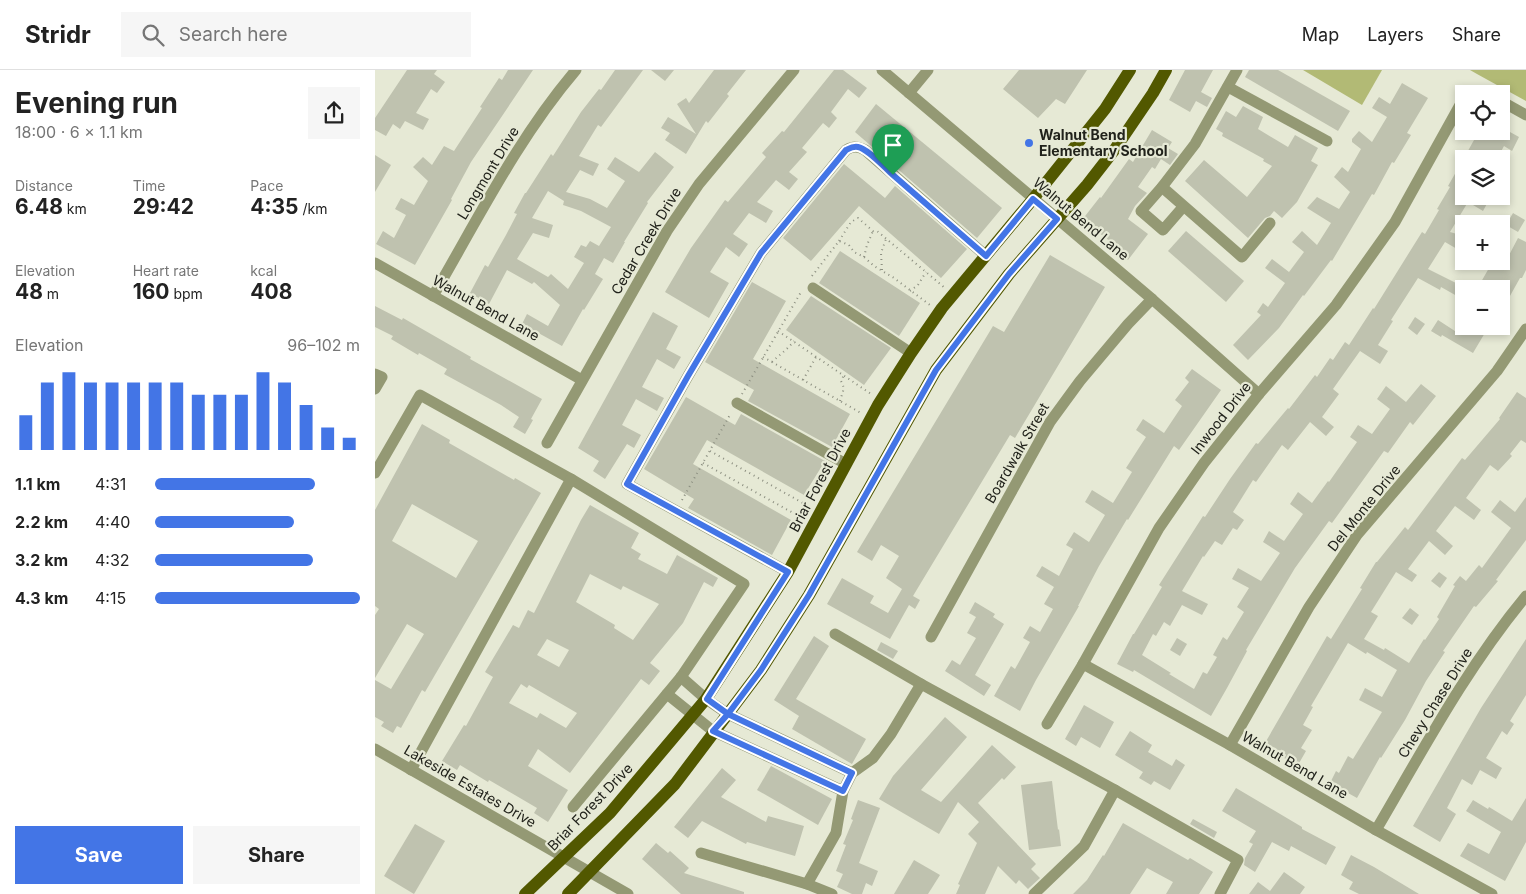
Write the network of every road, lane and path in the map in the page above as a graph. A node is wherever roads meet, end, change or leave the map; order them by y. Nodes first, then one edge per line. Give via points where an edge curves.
1 (576, 70) edge
2 (794, 70) edge
3 (882, 70) edge
4 (928, 70) edge
5 (1130, 70) edge
6 (1166, 70) edge
7 (1237, 70) edge
8 (1228, 87) junction
9 (909, 93) junction
10 (1510, 106) edge
11 (1455, 114) edge
12 (1526, 115) edge
13 (1327, 141) dead end
14 (1162, 187) junction
15 (1033, 199) junction
16 (1183, 207) junction
17 (1057, 219) junction
18 (1270, 223) dead end
19 (873, 231) junction
20 (886, 239) junction
21 (839, 242) junction
22 (986, 256) junction
23 (864, 257) junction
24 (375, 263) edge
25 (882, 271) junction
26 (926, 272) junction
27 (812, 283) joint
28 (910, 290) junction
29 (801, 292) dead end
30 (953, 295) junction
31 (433, 296) junction
32 (1152, 299) junction
33 (940, 312) junction
34 (1526, 329) edge
35 (778, 331) junction
36 (794, 341) junction
37 (911, 353) junction
38 (763, 357) junction
39 (816, 357) junction
40 (773, 362) junction
41 (375, 374) edge
42 (844, 375) junction
43 (582, 380) junction
44 (803, 380) junction
45 (375, 389) edge
46 (1259, 394) junction
47 (881, 400) junction
48 (840, 401) junction
49 (737, 403) junction
50 (871, 418) junction
51 (547, 444) dead end
52 (710, 451) junction
53 (703, 463) junction
54 (846, 464) junction
55 (375, 473) edge
56 (571, 479) junction
57 (676, 511) junction
58 (816, 518) junction
59 (788, 572) junction
60 (1526, 596) edge
61 (835, 634) dead end
62 (931, 637) dead end
63 (1083, 664) junction
64 (681, 677) junction
65 (921, 684) junction
66 (667, 694) junction
67 (707, 699) junction
68 (728, 714) junction
69 (692, 716) junction
70 (1047, 724) dead end
71 (713, 731) junction
72 (1230, 745) junction
73 (375, 749) edge
74 (411, 770) junction
75 (852, 773) junction
76 (1115, 790) junction
77 (843, 791) junction
78 (573, 807) dead end
79 (1376, 830) junction
80 (701, 853) dead end
81 (564, 857) junction
82 (589, 873) junction
83 (807, 884) junction
84 (525, 894) edge
85 (568, 894) edge
86 (628, 894) edge
87 (831, 894) edge
88 (1033, 894) edge
89 (1219, 894) edge
90 (1492, 894) edge

1 - 31 street, Longmont Drive via 556,93 514,156
2 - 43 street, Cedar Creek Drive via 699,184 667,231
3 - 9 street, Walnut Bend Lane
4 - 9 street
5 - 15 main road, Briar Forest Drive via 1105,109
6 - 17 main road via 1115,149
7 - 8 street
8 - 13 street
8 - 14 street via 1195,144
9 - 15 street, Walnut Bend Lane
10 - 12 street
11 - 46 street, Inwood Drive via 1395,222 1335,305
14 - 16 street
14 - 16 street via 1141,211 1163,230
15 - 17 street, Walnut Bend Lane
15 - 22 main road, Briar Forest Drive
16 - 18 street via 1242,257
17 - 32 street, Walnut Bend Lane
17 - 68 main road via 1009,274 936,370 809,595 761,670
19 - 20 path
19 - 21 path via 858,218 851,222
19 - 23 path
20 - 25 path via 881,252
20 - 26 path
21 - 23 path via 849,245
21 - 27 path
22 - 30 main road, Briar Forest Drive
22 - 57 street via 865,150 852,147 846,150 761,253 627,484
23 - 25 path
24 - 31 street, Walnut Bend Lane
25 - 28 path
26 - 28 path via 918,285
26 - 30 path
27 - 37 street
28 - 33 path
29 - 35 path
30 - 33 main road, Briar Forest Drive
31 - 43 street, Walnut Bend Lane
32 - 46 street, Walnut Bend Lane
32 - 62 street, Boardwalk Street via 1080,381 1050,422
33 - 37 main road, Briar Forest Drive
34 - 72 street, Del Monte Drive via 1497,371 1357,536 1309,607
35 - 36 path
35 - 38 path
36 - 39 path
36 - 40 path
37 - 47 main road, Briar Forest Drive
38 - 40 path
38 - 49 path
39 - 42 path
39 - 44 path
40 - 44 path
41 - 45 street via 382,377
42 - 47 path
42 - 48 path
43 - 51 street, Cedar Creek Drive
44 - 48 path
46 - 63 street, Inwood Drive via 1204,463 1159,528
47 - 50 main road, Briar Forest Drive
48 - 50 path
49 - 52 path
49 - 54 street
50 - 54 main road, Briar Forest Drive
52 - 53 path
52 - 58 path
53 - 57 path
53 - 58 path
54 - 58 main road, Briar Forest Drive
55 - 56 street via 420,395
56 - 64 street via 743,584
56 - 74 street
57 - 59 street
58 - 59 main road, Briar Forest Drive
59 - 67 main road, Briar Forest Drive
60 - 79 street, Chevy Chase Drive via 1502,624 1456,693
61 - 65 street
63 - 70 street, Inwood Drive
63 - 72 street, Walnut Bend Lane
64 - 66 street
64 - 67 street
65 - 75 street via 873,758
65 - 76 street
66 - 69 street
66 - 78 street
67 - 68 street
67 - 69 main road, Briar Forest Drive
68 - 71 main road
68 - 75 street
69 - 71 street
69 - 81 main road, Briar Forest Drive via 610,812
71 - 77 street
71 - 82 main road via 675,784
72 - 79 street, Walnut Bend Lane
73 - 74 street, Lakeside Estates Drive
74 - 81 street, Lakeside Estates Drive
75 - 77 street
76 - 88 street via 1084,846
76 - 89 street via 1238,860
77 - 83 street via 836,833
79 - 90 street, Walnut Bend Lane
80 - 83 street
81 - 82 street, Lakeside Estates Drive
81 - 84 main road, Briar Forest Drive
82 - 85 main road
82 - 86 street, Lakeside Estates Drive
83 - 87 street

